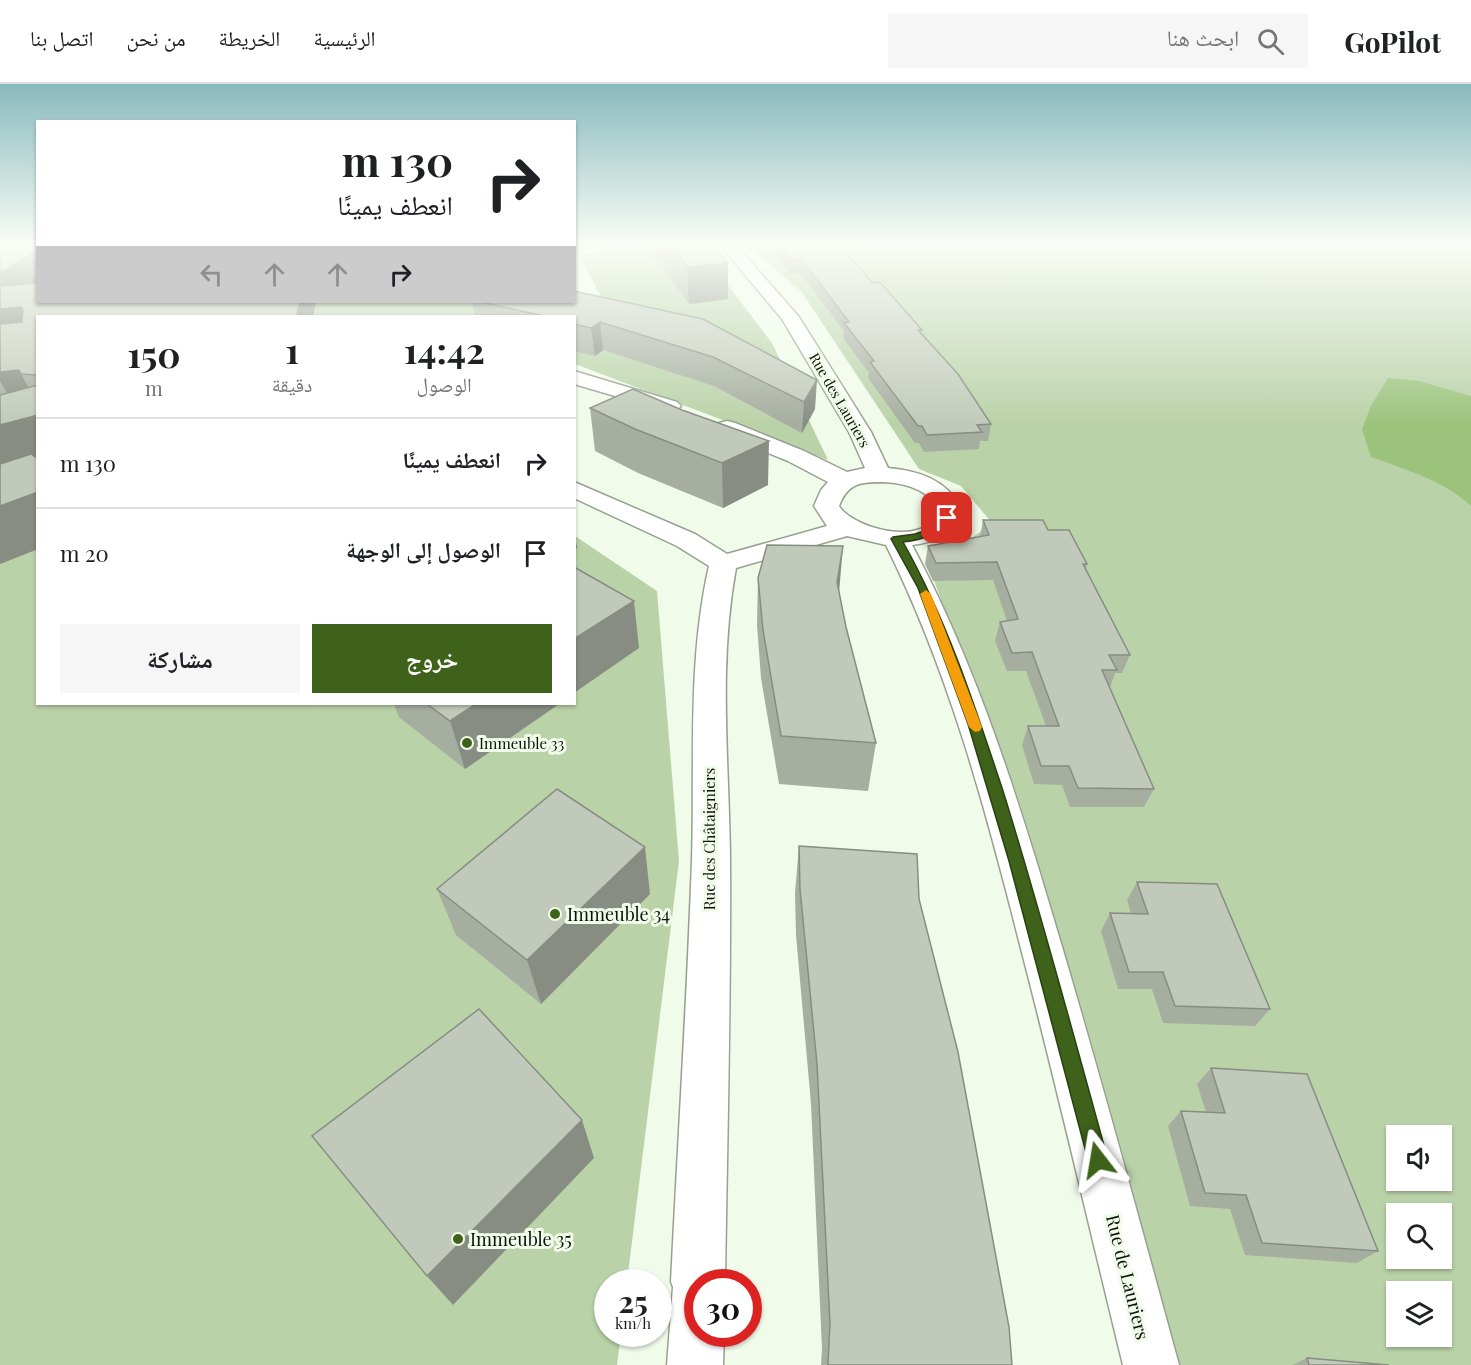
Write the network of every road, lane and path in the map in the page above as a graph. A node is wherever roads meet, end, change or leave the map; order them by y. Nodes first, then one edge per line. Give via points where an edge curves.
1 (779, 305) edge
2 (576, 378) edge
3 (880, 475) junction
4 (845, 481) junction
5 (576, 490) edge
6 (848, 528) junction
7 (896, 539) junction
8 (723, 563) junction
9 (698, 1269) edge
10 (696, 1347) edge
11 (695, 1365) edge
12 (1151, 1365) edge

1 - 3 street, Rue des Lauriers via 860,432
2 - 4 street via 699,417
3 - 4 street
3 - 7 street via 925,484 939,492 949,508 944,523 933,531
4 - 6 street via 831,492 827,506 836,520
5 - 8 street via 686,540
6 - 7 street
6 - 8 street
7 - 12 street, Rue de Lauriers via 923,588 975,724 1075,1068
8 - 9 street, Rue des Châtaigniers via 708,675 711,848
10 - 11 street

